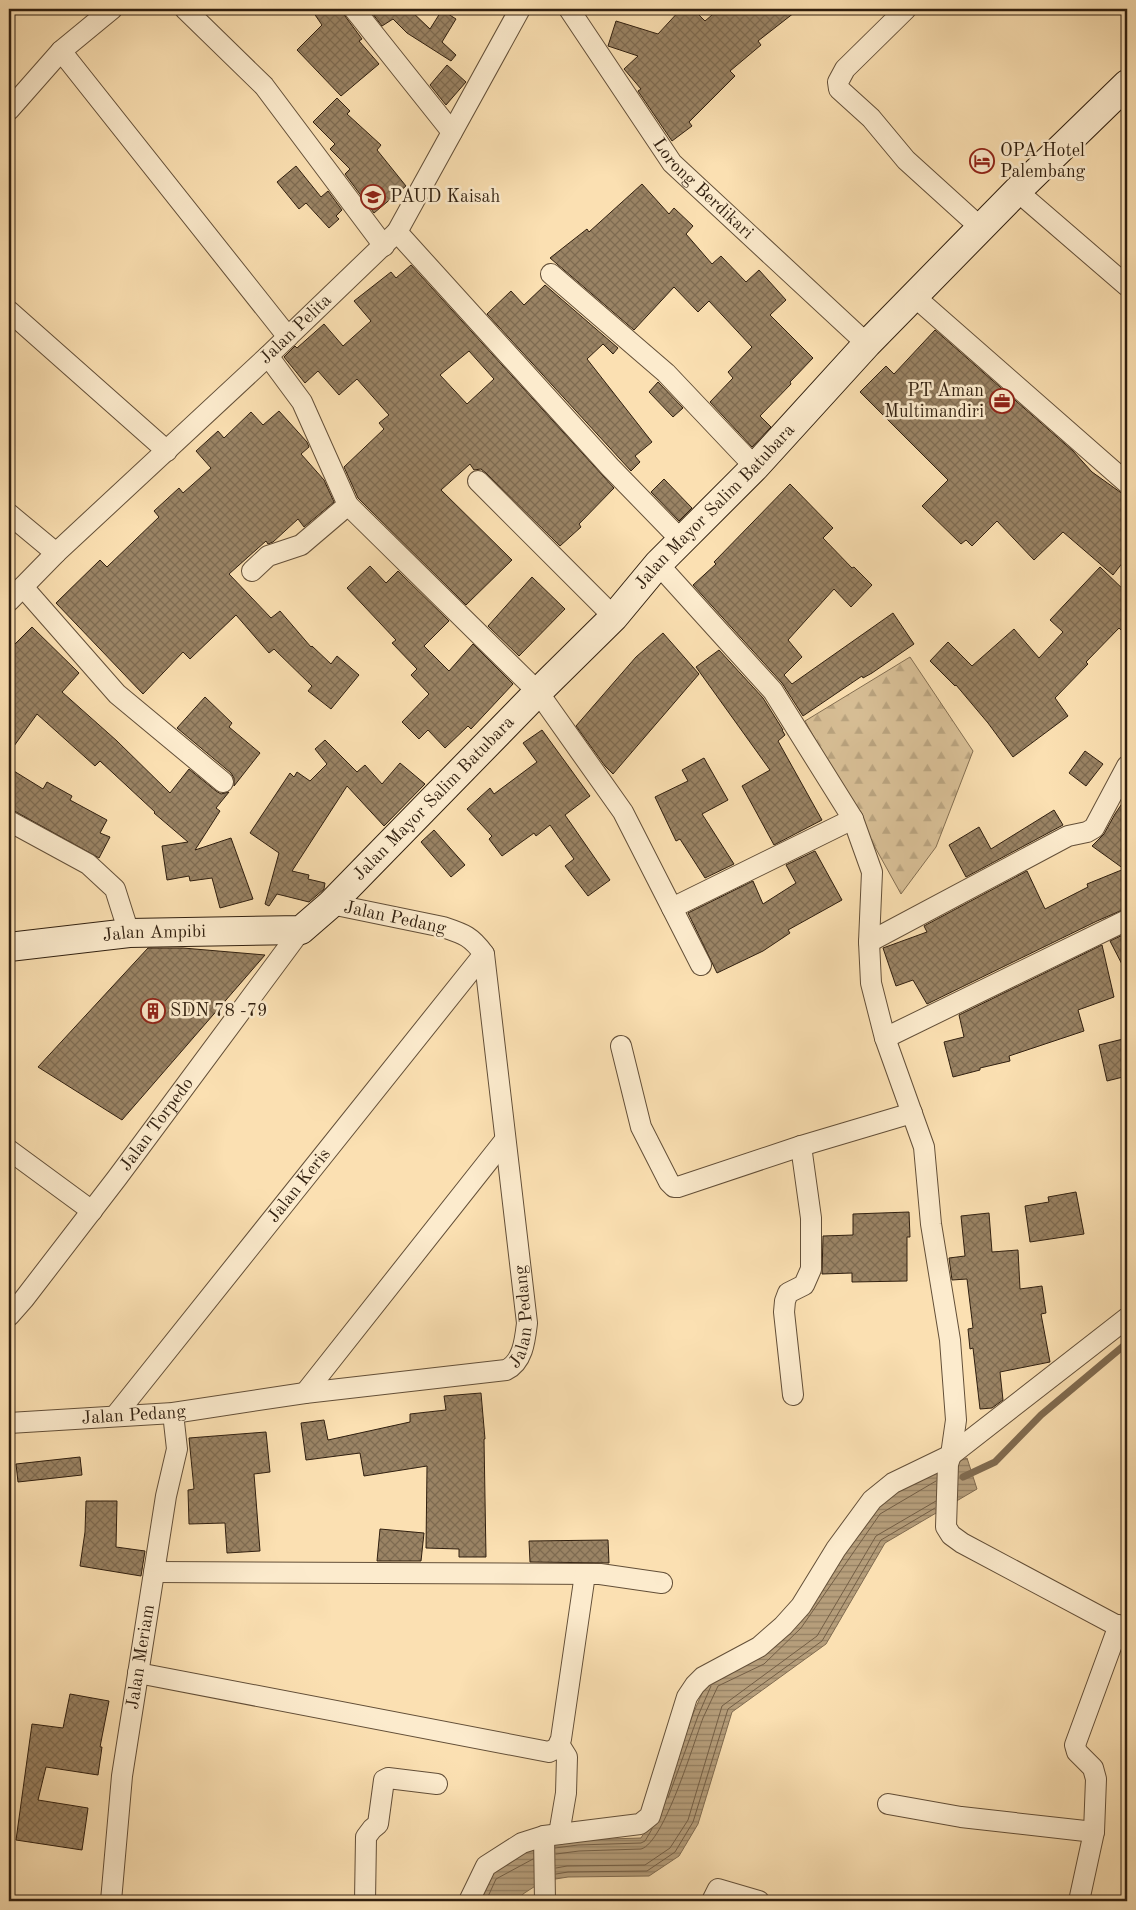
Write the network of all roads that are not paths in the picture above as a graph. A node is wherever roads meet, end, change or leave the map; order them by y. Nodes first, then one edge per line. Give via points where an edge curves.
1 (112, 9) edge
2 (185, 9) edge
3 (354, 9) edge
4 (520, 9) edge
5 (569, 9) edge
6 (906, 9) edge
7 (61, 51) junction
8 (1127, 84) edge
9 (9, 110) edge
10 (452, 132) junction
11 (1017, 191) junction
12 (981, 228) junction
13 (390, 239) junction
14 (551, 274) dead end
15 (1127, 286) edge
16 (914, 297) junction
17 (9, 311) edge
18 (288, 337) junction
19 (867, 344) junction
20 (268, 356) junction
21 (167, 451) junction
22 (754, 467) junction
23 (478, 481) dead end
24 (1127, 483) edge
25 (348, 505) junction
26 (9, 514) edge
27 (681, 540) junction
28 (56, 553) junction
29 (658, 564) junction
30 (252, 571) dead end
31 (23, 587) junction
32 (9, 601) edge
33 (614, 617) junction
34 (538, 692) junction
35 (1127, 766) edge
36 (223, 782) dead end
37 (853, 819) junction
38 (9, 821) edge
39 (331, 904) junction
40 (672, 908) junction
41 (1127, 920) edge
42 (301, 930) junction
43 (129, 933) junction
44 (869, 942) junction
45 (9, 946) edge
46 (484, 954) junction
47 (701, 965) dead end
48 (885, 1038) junction
49 (621, 1046) dead end
50 (912, 1113) junction
51 (506, 1140) junction
52 (801, 1146) junction
53 (9, 1150) edge
54 (92, 1210) junction
55 (9, 1316) edge
56 (1127, 1318) edge
57 (305, 1393) junction
58 (793, 1395) dead end
59 (173, 1413) junction
60 (115, 1416) junction
61 (9, 1423) edge
62 (949, 1460) junction
63 (154, 1572) junction
64 (585, 1574) junction
65 (662, 1583) dead end
66 (1123, 1628) edge
67 (138, 1673) junction
68 (559, 1744) junction
69 (436, 1784) dead end
70 (888, 1804) dead end
71 (1094, 1832) junction
72 (549, 1838) junction
73 (545, 1896) edge
74 (111, 1901) edge
75 (365, 1901) edge
76 (469, 1901) edge
77 (712, 1901) edge
78 (759, 1901) edge
79 (1079, 1901) edge

1 - 7 street
2 - 13 street via 264,86
3 - 10 street
4 - 10 street, Jalan Pelita
5 - 19 street, Lorong Berdikari via 672,163
6 - 12 street via 844,69 838,82 839,90 871,118 906,160
7 - 9 street
7 - 18 street
8 - 11 street, Jalan Mayor Salim Batubara
10 - 13 street, Jalan Pelita
11 - 12 street, Jalan Mayor Salim Batubara
11 - 15 street
12 - 16 street, Jalan Mayor Salim Batubara
13 - 18 street, Jalan Pelita
13 - 27 street
14 - 22 street via 666,373
16 - 19 street, Jalan Mayor Salim Batubara
16 - 24 street
17 - 21 street
18 - 20 street, Jalan Pelita
19 - 22 street, Jalan Mayor Salim Batubara
20 - 21 street, Jalan Pelita
20 - 25 street via 302,402
21 - 28 street, Jalan Pelita
22 - 27 street, Jalan Mayor Salim Batubara
23 - 33 street
25 - 30 street via 302,544 268,556
25 - 34 street
26 - 28 street
27 - 29 street, Jalan Mayor Salim Batubara
28 - 31 street, Jalan Pelita
29 - 33 street, Jalan Mayor Salim Batubara
29 - 37 street via 773,691
31 - 32 street, Jalan Pelita
31 - 36 street via 118,694
33 - 34 street, Jalan Mayor Salim Batubara
34 - 39 street, Jalan Mayor Salim Batubara
34 - 40 street via 623,812
35 - 44 street via 1094,828 1068,836
37 - 40 street
37 - 44 street via 872,872
38 - 43 street via 88,864 115,889
39 - 42 street, Jalan Mayor Salim Batubara
39 - 46 street, Jalan Pedang via 443,927 474,940
40 - 47 street
41 - 48 street
42 - 43 street, Jalan Ampibi
42 - 54 street, Jalan Torpedo
43 - 45 street, Jalan Ampibi
44 - 48 street via 871,983
46 - 51 street, Jalan Pedang
46 - 60 street, Jalan Keris
48 - 50 street
49 - 52 street via 641,1127 674,1187
50 - 52 street
50 - 62 street via 924,1147 931,1224 950,1340 956,1420
51 - 57 street
51 - 57 street, Jalan Pedang via 527,1323 523,1346 514,1366 506,1370
52 - 58 street via 811,1218 811,1269 804,1285 788,1293 785,1301
53 - 54 street
54 - 55 street, Jalan Torpedo
56 - 62 street
57 - 59 street, Jalan Pedang
59 - 60 street, Jalan Pedang
59 - 63 street, Jalan Meriam via 177,1449
60 - 61 street, Jalan Pedang
62 - 66 street via 946,1527 951,1535
62 - 72 street via 892,1483 872,1500 836,1549 801,1606 783,1626 759,1647 703,1677 695,1685 687,1697 650,1816 640,1824
63 - 64 street
63 - 67 street, Jalan Meriam
64 - 65 street
64 - 68 street
66 - 71 street via 1075,1745 1077,1752 1093,1768 1096,1778
67 - 68 street via 549,1752
67 - 74 street, Jalan Meriam via 122,1776
68 - 72 street via 567,1757 566,1793
69 - 75 street via 384,1780 378,1824 366,1837
70 - 71 street via 961,1818
71 - 79 street
72 - 73 street
72 - 76 street via 522,1843 486,1866
77 - 78 street via 718,1889

